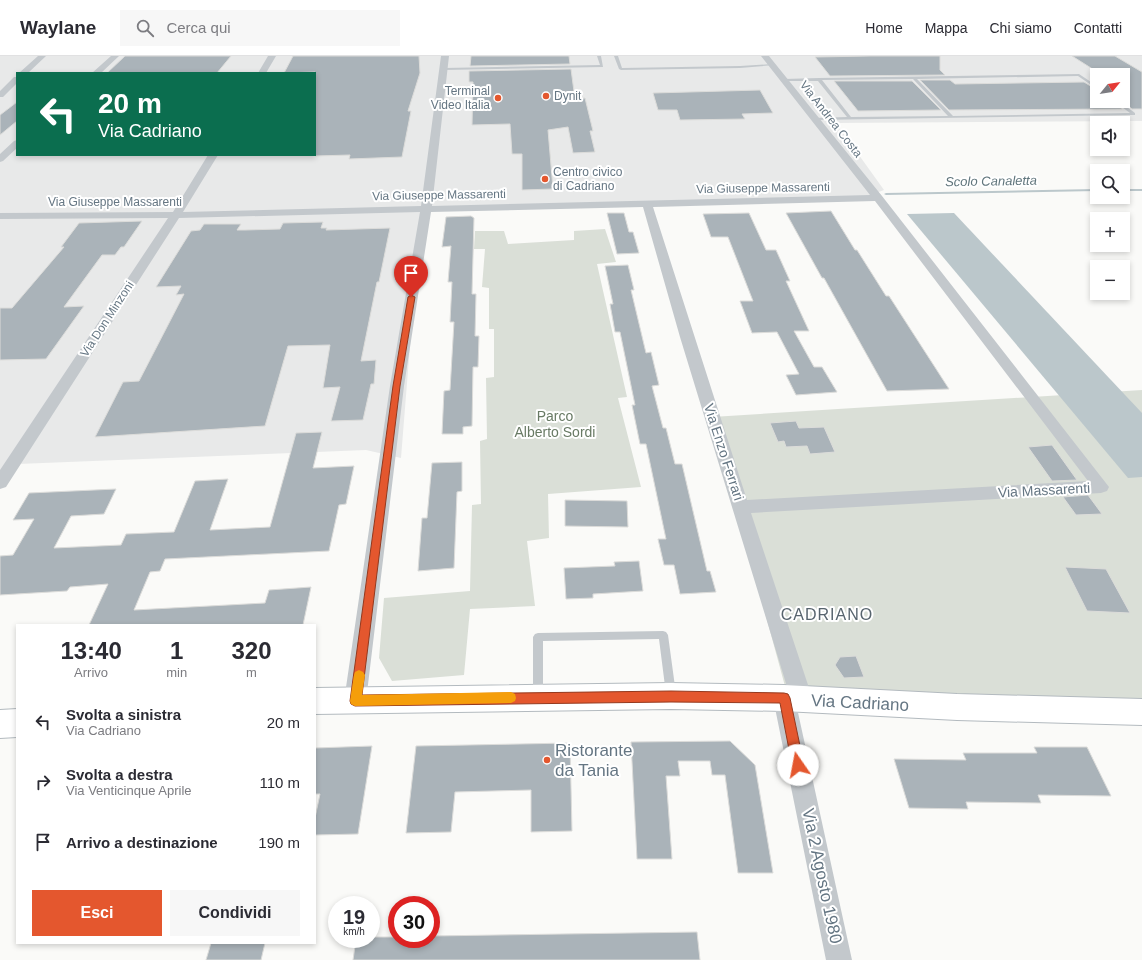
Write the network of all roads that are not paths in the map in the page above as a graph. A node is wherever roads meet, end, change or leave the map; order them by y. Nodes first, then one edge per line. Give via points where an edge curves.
1 (42, 56) edge
2 (115, 56) edge
3 (272, 56) edge
4 (599, 56) edge
5 (616, 56) edge
6 (765, 56) edge
7 (445, 63) edge
8 (772, 65) junction
9 (25, 72) edge
10 (97, 72) edge
11 (263, 72) edge
12 (914, 78) junction
13 (819, 79) junction
14 (16, 80) edge
15 (784, 80) junction
16 (1090, 83) edge
17 (0, 95) edge
18 (1126, 108) edge
19 (952, 117) junction
20 (816, 119) junction
21 (850, 119) junction
22 (16, 144) edge
23 (211, 156) edge
24 (0, 158) edge
25 (878, 198) junction
26 (647, 204) junction
27 (426, 208) junction
28 (176, 215) junction
29 (0, 216) edge
30 (0, 482) edge
31 (741, 507) junction
32 (671, 696) junction
33 (538, 697) junction
34 (793, 699) junction
35 (316, 701) edge
36 (355, 701) junction
37 (1142, 712) edge
38 (16, 722) edge
39 (0, 724) edge
40 (840, 960) edge

1 - 9 street
2 - 10 street
3 - 11 street
4 - 7 lane via 602,66
5 - 8 lane via 621,69
6 - 8 street, Via Andrea Costa
7 - 27 street
8 - 15 street, Via Andrea Costa
12 - 13 lane
12 - 16 lane via 1079,75
12 - 19 lane
13 - 15 lane
13 - 21 lane
14 - 17 street
15 - 20 street, Via Andrea Costa
18 - 19 lane via 1134,114
19 - 21 lane
20 - 21 lane
20 - 25 street, Via Andrea Costa
22 - 24 street
23 - 28 street, Via Don Minzoni
25 - 26 street, Via Giuseppe Massarenti
25 - 31 street, Via Massarenti via 1102,486
26 - 27 street, Via Giuseppe Massarenti
26 - 31 street, Via Enzo Ferrari
27 - 28 street, Via Giuseppe Massarenti
27 - 36 street via 396,386
28 - 29 street, Via Giuseppe Massarenti
28 - 30 street, Via Don Minzoni
31 - 34 street, Via Enzo Ferrari
32 - 33 street, Via Cadriano
32 - 33 lane via 663,635 538,637
32 - 34 street, Via Cadriano
33 - 36 street, Via Cadriano
34 - 37 street, Via Cadriano
34 - 40 street, Via 2 Agosto 1980
35 - 36 street, Via Cadriano
38 - 39 street

